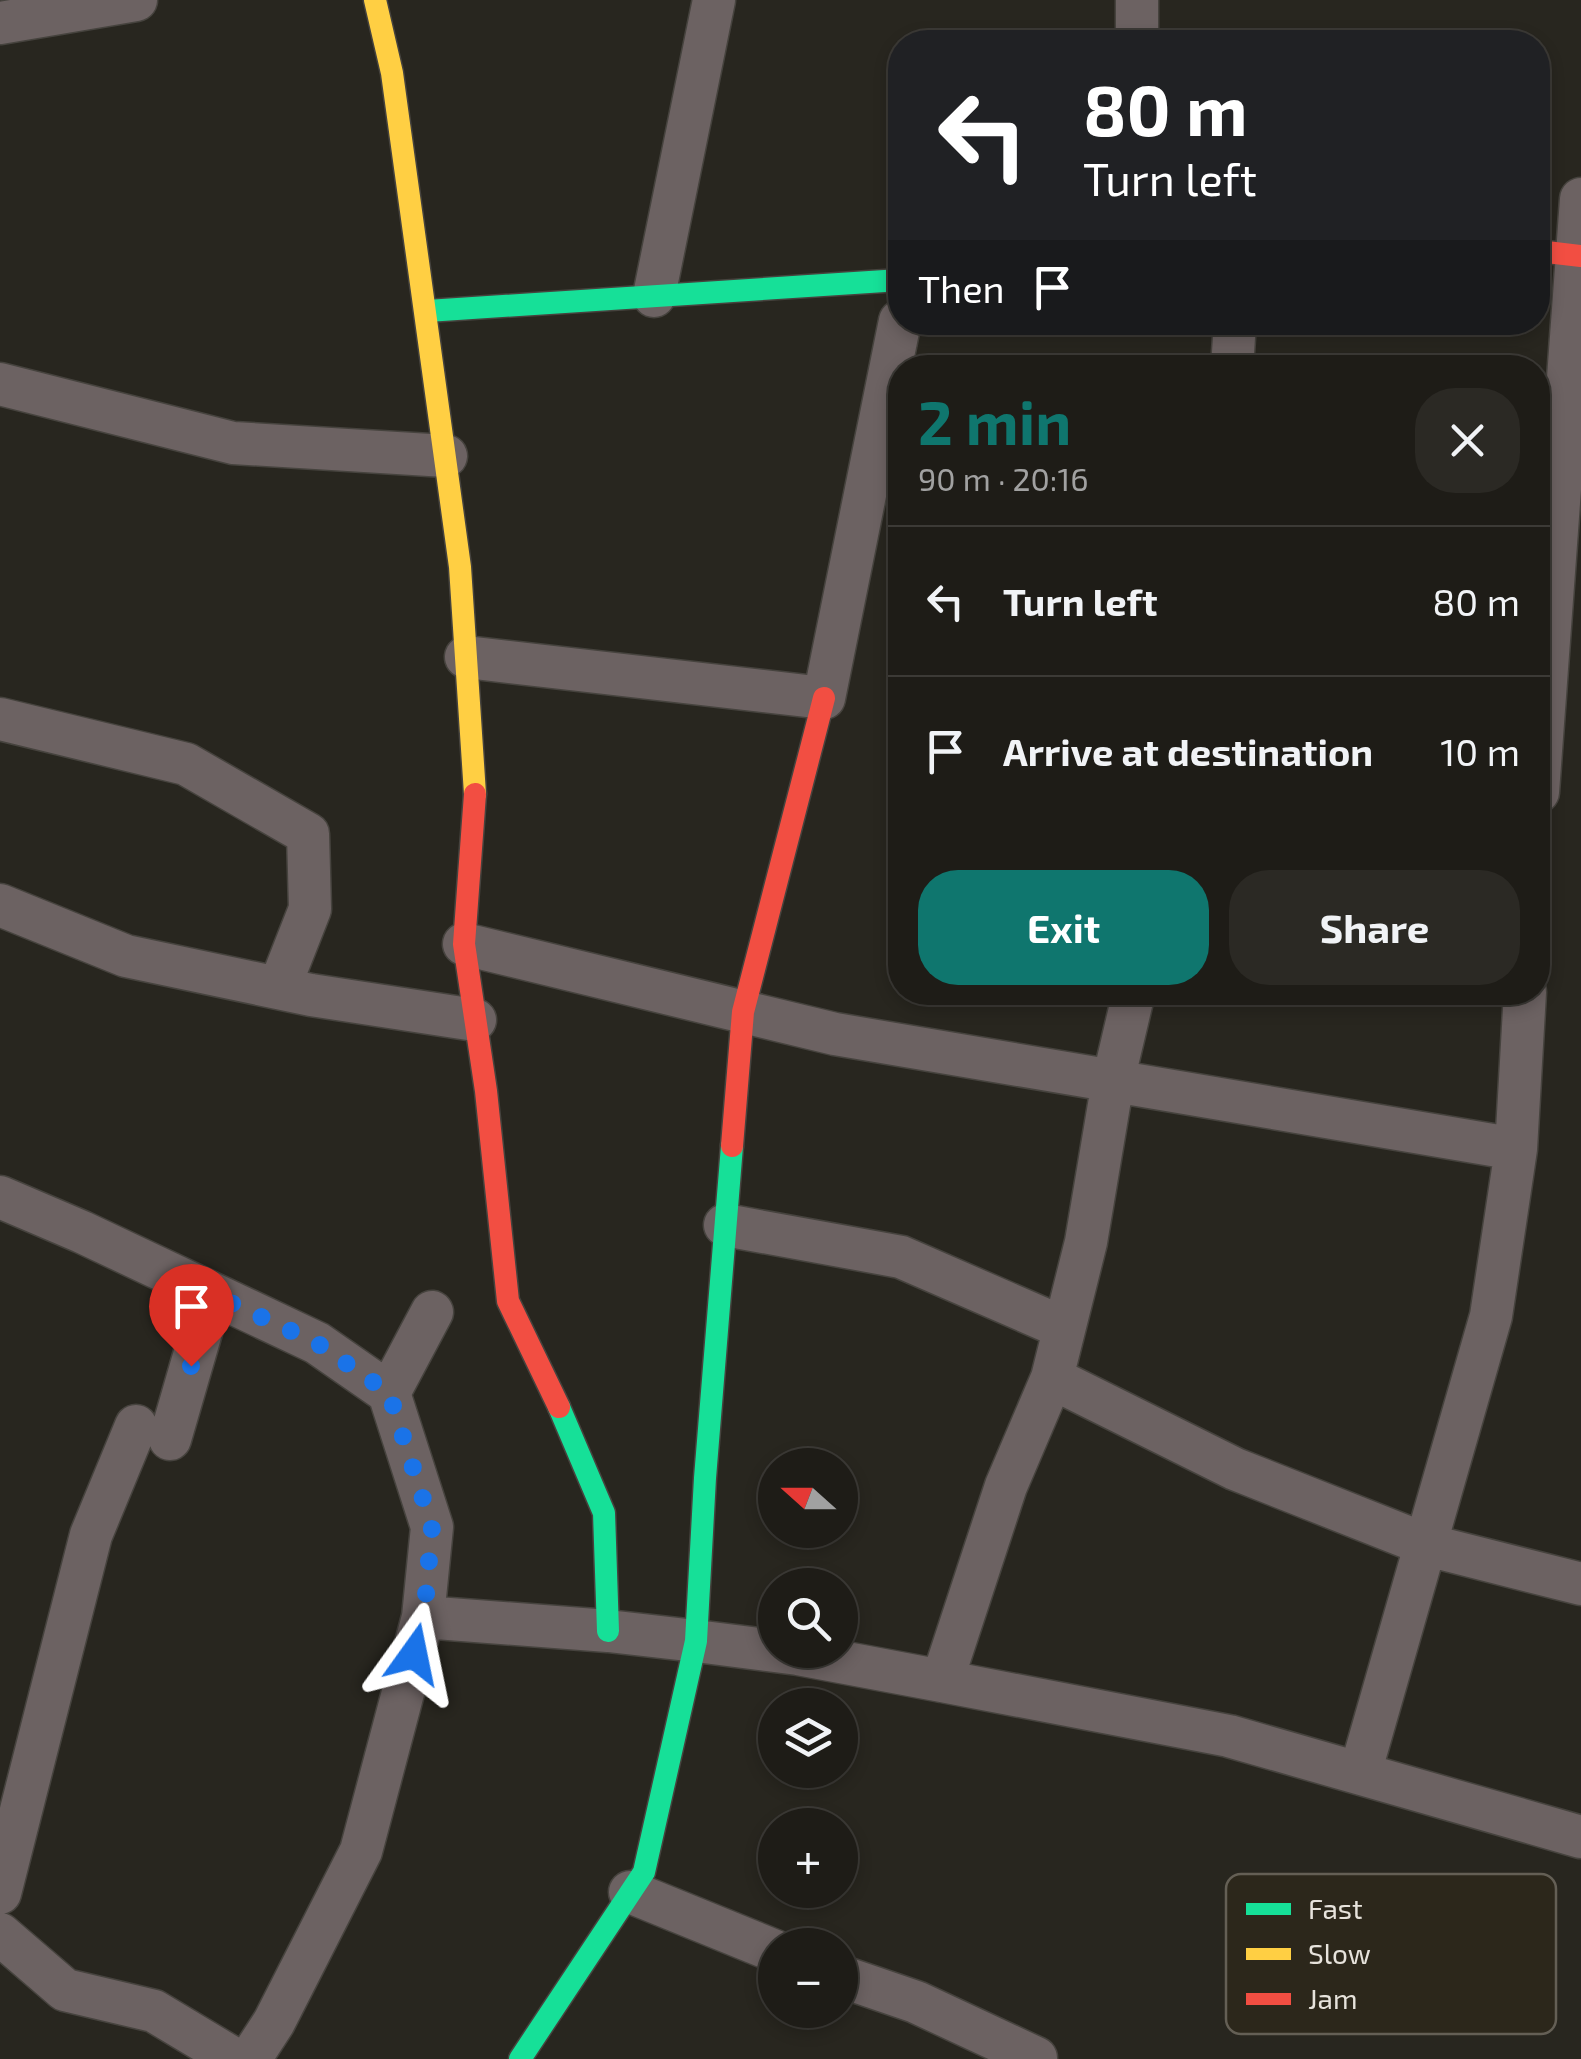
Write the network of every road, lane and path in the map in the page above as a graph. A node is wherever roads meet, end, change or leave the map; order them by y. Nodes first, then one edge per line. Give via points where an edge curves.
1 (136, 0) edge
2 (374, 0) edge
3 (714, 0) edge
4 (1137, 0) edge
5 (0, 23) edge
6 (1138, 30) edge
7 (1581, 198) edge
8 (1565, 254) edge
9 (888, 281) edge
10 (654, 296) junction
11 (427, 310) junction
12 (888, 381) edge
13 (0, 384) edge
14 (446, 456) junction
15 (1570, 500) edge
16 (466, 657) junction
17 (824, 698) junction
18 (1562, 704) edge
19 (0, 718) edge
20 (1550, 748) edge
21 (0, 906) edge
22 (464, 944) junction
23 (279, 988) junction
24 (1131, 1005) edge
25 (1523, 1005) edge
26 (744, 1012) junction
27 (474, 1020) junction
28 (1113, 1081) junction
29 (1516, 1149) junction
30 (0, 1197) edge
31 (725, 1225) junction
32 (212, 1294) junction
33 (432, 1312) dead end
34 (1064, 1328) junction
35 (1052, 1378) junction
36 (389, 1393) junction
37 (1427, 1544) junction
38 (1581, 1584) edge
39 (424, 1617) junction
40 (608, 1630) junction
41 (696, 1642) junction
42 (942, 1681) junction
43 (1360, 1774) junction
44 (1581, 1837) edge
45 (0, 1892) edge
46 (630, 1892) junction
47 (0, 1934) edge
48 (758, 1944) edge
49 (858, 1982) edge
50 (1036, 2058) edge
51 (234, 2059) edge
52 (250, 2059) edge
53 (520, 2059) edge

1 - 5 street
2 - 11 street via 392,73
3 - 10 street
4 - 6 street
7 - 8 street
8 - 15 street
9 - 10 street
10 - 11 street
11 - 14 street
12 - 17 street
13 - 14 street via 234,443
14 - 16 street
15 - 18 street
16 - 17 street
16 - 22 street via 475,800
17 - 26 street
18 - 20 street
19 - 23 street via 186,764 308,834 310,909
21 - 23 street via 126,956
22 - 26 street
22 - 27 street
23 - 27 street
24 - 28 street
25 - 29 street
26 - 28 street
26 - 31 street
27 - 40 street via 508,1301 604,1513
28 - 29 street
28 - 34 street
29 - 37 street via 1491,1316
30 - 32 street
31 - 34 street via 901,1258
31 - 41 street
32 - 36 street via 317,1343
32 - 45 street via 153,1433 91,1535
33 - 36 street
34 - 35 street
35 - 37 street via 1235,1469
35 - 42 street via 1006,1486
36 - 39 street via 432,1527
37 - 38 street
37 - 43 street
39 - 40 street
39 - 52 street via 361,1851
40 - 41 street
41 - 42 street
41 - 46 street via 644,1872
42 - 43 street via 1229,1736
43 - 44 street
46 - 48 street
46 - 53 street
47 - 51 street via 65,1990 154,2011
49 - 50 street

